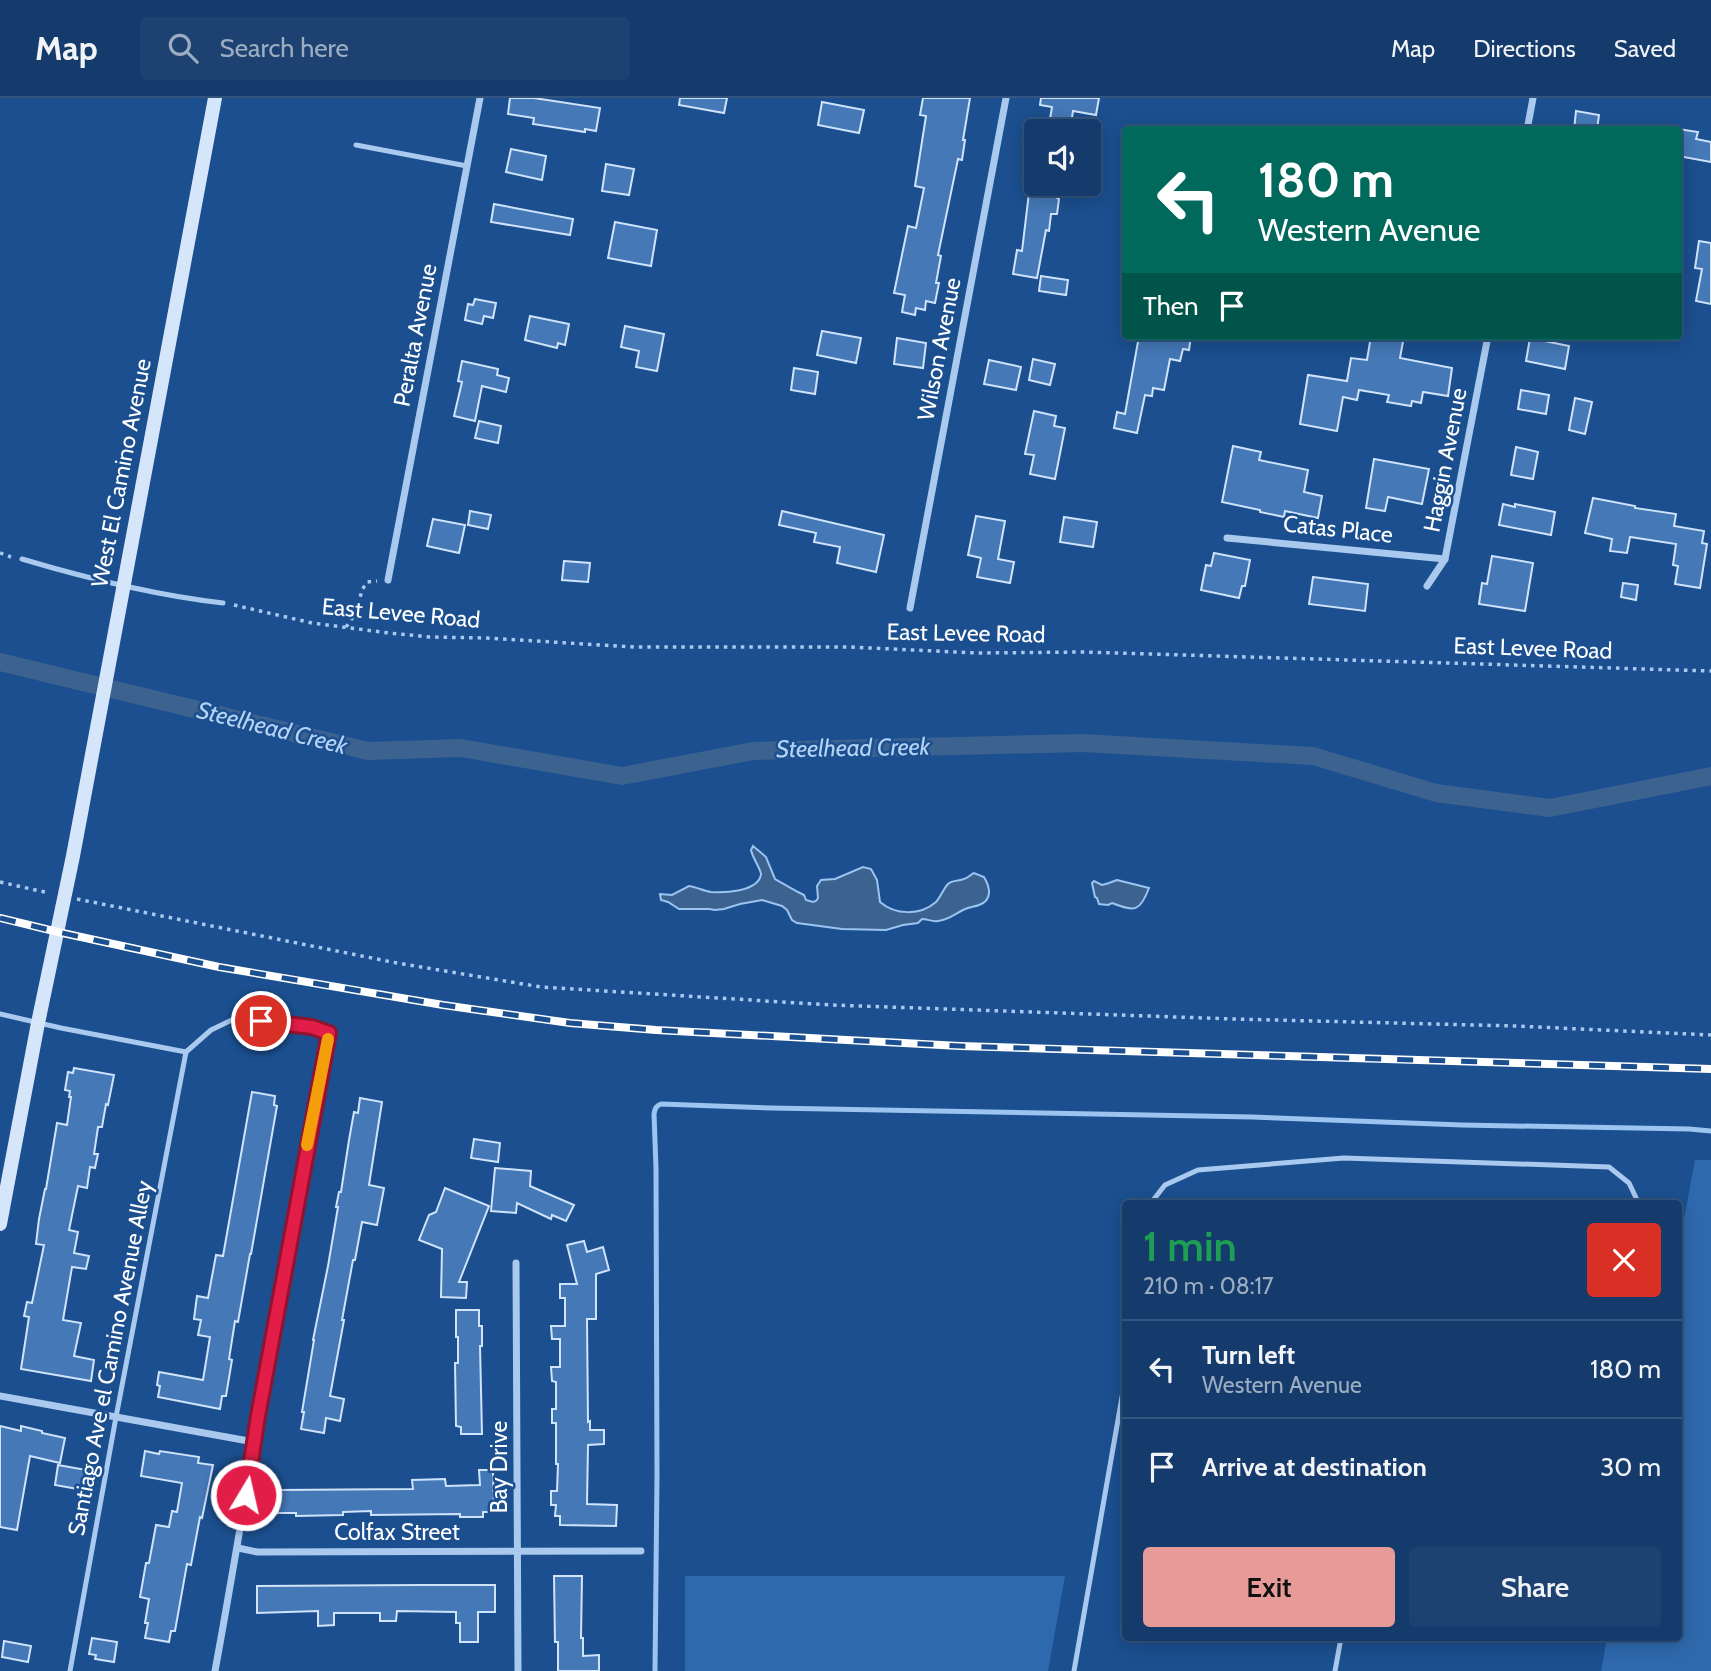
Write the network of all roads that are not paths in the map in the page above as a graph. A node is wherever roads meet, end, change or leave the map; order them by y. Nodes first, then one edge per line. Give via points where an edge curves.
1 (215, 98) edge
2 (480, 98) edge
3 (1006, 98) edge
4 (1533, 98) edge
5 (1528, 126) edge
6 (356, 145) dead end
7 (467, 166) junction
8 (1487, 340) edge
9 (1227, 538) dead end
10 (22, 559) dead end
11 (1445, 559) junction
12 (388, 580) road end
13 (1427, 586) dead end
14 (123, 587) junction
15 (223, 603) road end
16 (910, 608) dead end
17 (0, 1014) edge
18 (38, 1023) junction
19 (329, 1033) joint
20 (186, 1052) junction
21 (1154, 1200) edge
22 (1638, 1200) edge
23 (0, 1224) edge
24 (516, 1262) dead end
25 (0, 1396) edge
26 (1122, 1397) edge
27 (116, 1417) junction
28 (254, 1442) junction
29 (238, 1548) junction
30 (518, 1551) junction
31 (640, 1551) dead end
32 (1340, 1641) edge
33 (70, 1671) edge
34 (215, 1671) edge
35 (518, 1671) edge
36 (1074, 1671) edge
37 (1335, 1671) edge

1 - 14 main road, West El Camino Avenue
2 - 7 street, Peralta Avenue
3 - 16 street, Wilson Avenue
4 - 5 street
6 - 7 lane
7 - 12 street, Peralta Avenue
8 - 11 street, Haggin Avenue
9 - 11 street, Catas Place
10 - 14 lane
11 - 13 street, Haggin Avenue
14 - 15 lane
14 - 18 main road, West El Camino Avenue
17 - 18 lane
18 - 20 lane
18 - 23 main road, West El Camino Avenue
19 - 20 lane via 236,1018 211,1030
19 - 28 street
20 - 27 lane, Santiago Ave el Camino Avenue Alley
21 - 22 lane via 1165,1185 1198,1170 1344,1158 1609,1167 1629,1183
24 - 30 street, Bay Drive
25 - 27 street
26 - 36 lane
27 - 28 street
27 - 33 lane, Santiago Ave el Camino Avenue Alley
28 - 29 street
29 - 30 street, Colfax Street via 257,1552
29 - 34 street
30 - 31 street, Colfax Street
30 - 35 street, Bay Drive
32 - 37 lane

